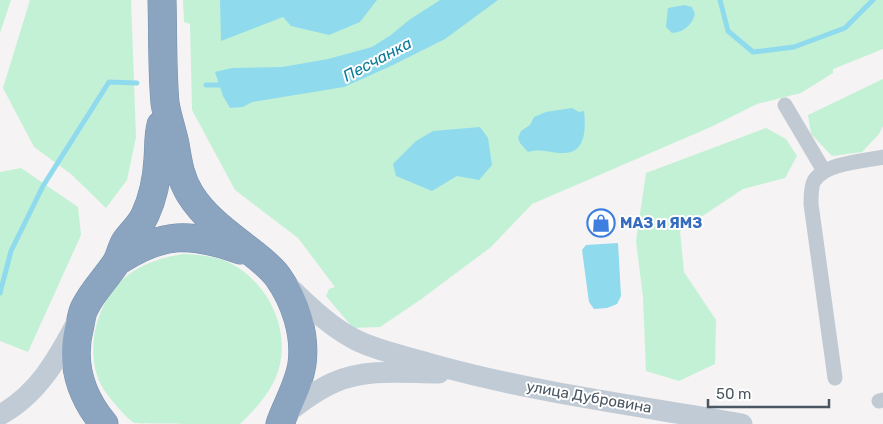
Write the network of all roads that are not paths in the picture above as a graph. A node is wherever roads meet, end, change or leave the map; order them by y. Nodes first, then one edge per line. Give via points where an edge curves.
1 (162, 0) edge
2 (166, 104) junction
3 (785, 105) dead end
4 (883, 158) edge
5 (824, 171) junction
6 (258, 257) junction
7 (116, 262) junction
8 (278, 276) junction
9 (84, 308) junction
10 (466, 374) junction
11 (835, 378) dead end
12 (0, 415) edge
13 (279, 421) edge
14 (104, 424) edge
15 (742, 424) edge

1 - 2 highway
2 - 6 highway via 178,165 190,194 211,220
2 - 7 highway via 158,136 158,159 150,200 145,215
3 - 5 street
4 - 5 street
5 - 11 street via 814,181 810,204
6 - 7 highway via 213,242 181,237 139,248
6 - 8 highway
7 - 9 highway
8 - 10 main road via 318,313 356,340
8 - 13 highway via 293,306 303,343 302,364 295,390
9 - 12 main road via 50,370 26,397
9 - 14 highway via 77,334 76,369 92,409
10 - 13 main road via 360,374 333,382 302,401
10 - 15 main road, улица Дубровина

